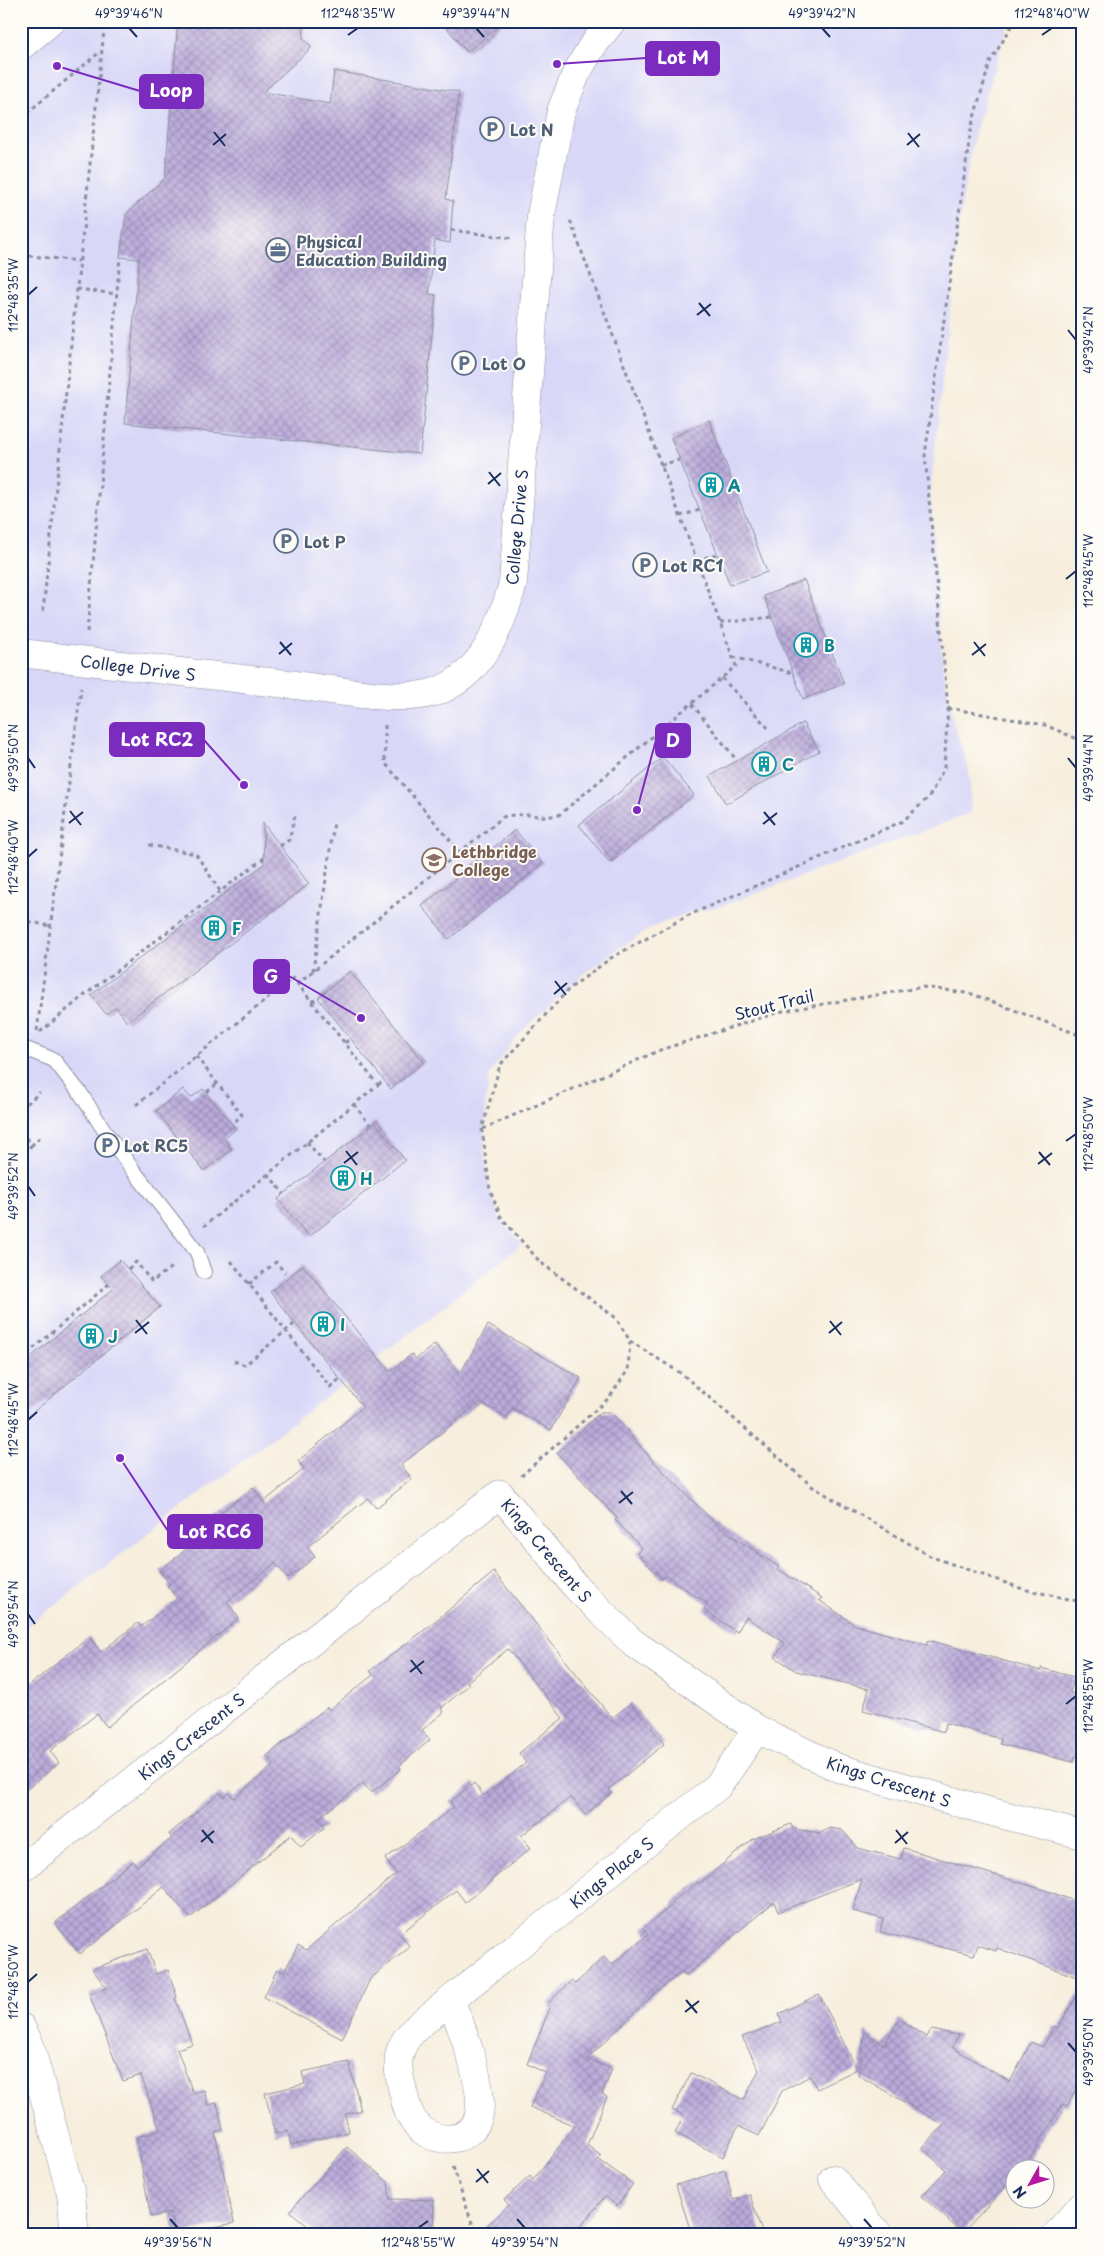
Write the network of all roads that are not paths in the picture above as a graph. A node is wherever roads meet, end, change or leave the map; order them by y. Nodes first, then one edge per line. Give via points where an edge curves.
1 (51, 21) edge
2 (612, 21) edge
3 (21, 46) edge
4 (21, 653) edge
5 (21, 1047) edge
6 (204, 1272) dead end
7 (758, 1729) junction
8 (1082, 1835) edge
9 (21, 1869) edge
10 (450, 2001) junction
11 (21, 2027) edge
12 (833, 2179) dead end
13 (1082, 2205) edge
14 (75, 2235) edge
15 (879, 2235) edge
16 (1056, 2235) edge

1 - 3 street
2 - 4 street, College Drive S via 590,48 561,111 541,215 513,583 493,640 476,663 458,681 435,692 412,697
5 - 6 lane via 54,1060 197,1252
7 - 8 street, Kings Crescent S via 838,1768
7 - 9 street, Kings Crescent S via 632,1642 576,1587 500,1494
7 - 10 street, Kings Place S via 718,1786
10 - 10 street, Kings Place S via 405,2039 399,2055 398,2072 409,2114 425,2133 444,2140 468,2132 479,2114 476,2079 460,2023
11 - 14 street via 30,2045 71,2194
12 - 15 street
13 - 16 street

